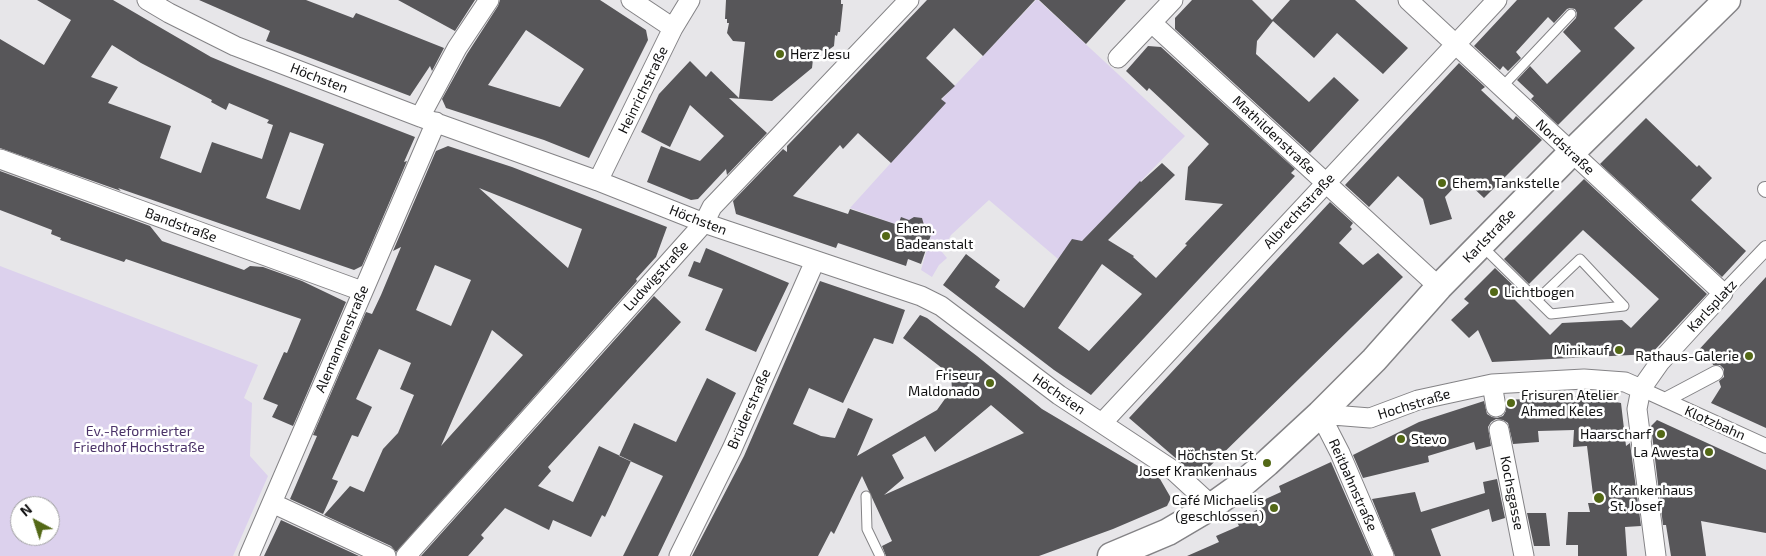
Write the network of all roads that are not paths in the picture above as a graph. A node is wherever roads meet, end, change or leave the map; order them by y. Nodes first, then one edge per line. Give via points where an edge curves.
1 (147, 0) edge
2 (489, 0) edge
3 (631, 0) edge
4 (690, 0) edge
5 (1173, 0) edge
6 (1408, 0) edge
7 (1497, 0) edge
8 (1727, 0) edge
9 (906, 1) edge
10 (1571, 14) dead end
11 (1152, 23) junction
12 (673, 28) junction
13 (1457, 44) junction
14 (1118, 58) dead end
15 (1502, 87) junction
16 (428, 120) junction
17 (1571, 153) junction
18 (0, 159) edge
19 (598, 180) junction
20 (1326, 183) junction
21 (704, 223) junction
22 (1481, 245) junction
23 (1766, 248) edge
24 (815, 261) junction
25 (1439, 287) junction
26 (362, 291) junction
27 (1724, 292) junction
28 (1537, 300) junction
29 (1716, 373) dead end
30 (1492, 384) junction
31 (1641, 389) junction
32 (1665, 400) junction
33 (1496, 407) dead end
34 (1320, 414) junction
35 (1102, 423) junction
36 (1499, 430) dead end
37 (1766, 446) edge
38 (866, 496) dead end
39 (272, 503) junction
40 (1212, 506) junction
41 (249, 556) edge
42 (386, 556) edge
43 (406, 556) edge
44 (679, 556) edge
45 (880, 556) edge
46 (1111, 556) edge
47 (1384, 556) edge
48 (1524, 556) edge
49 (1656, 556) edge

1 - 16 street, Höchsten via 235,46
2 - 16 street, Alemannenstraße via 458,48
3 - 12 street
4 - 12 street, Heinrichstraße
5 - 11 street
6 - 13 street, Nordstraße
7 - 13 street, Albrechtstraße
8 - 17 main road, Karlstraße
9 - 21 street, Ludwigstraße via 712,207
10 - 15 lane
11 - 14 street
11 - 20 street, Mathildenstraße
12 - 19 street, Heinrichstraße
13 - 15 street, Nordstraße
13 - 20 street, Albrechtstraße
15 - 17 street, Nordstraße
16 - 19 street, Höchsten
16 - 26 street, Alemannenstraße
17 - 22 main road, Karlstraße
17 - 27 street, Nordstraße
18 - 26 street, Bandstraße
19 - 21 street, Höchsten
20 - 25 street, Mathildenstraße
20 - 35 street, Albrechtstraße
21 - 24 street, Höchsten
21 - 43 street, Ludwigstraße
22 - 25 main road, Karlstraße
22 - 28 lane
23 - 27 street, Karlsplatz
24 - 35 street, Höchsten via 921,296 941,306 1059,395
24 - 44 street, Brüderstraße via 732,449
25 - 34 main road, Karlstraße
26 - 39 street, Alemannenstraße
27 - 31 street, Karlsplatz via 1660,362
28 - 28 lane via 1551,314 1624,306 1580,259
29 - 32 street, Klotzbahn
30 - 31 street, Hochstraße via 1584,379 1625,382
30 - 33 street
30 - 34 street, Hochstraße via 1418,400 1370,418
31 - 32 street, Klotzbahn
31 - 49 street via 1637,409
32 - 37 street, Klotzbahn
34 - 40 main road via 1240,486
34 - 47 street, Reitbahnstraße
35 - 40 street, Höchsten via 1174,472
36 - 48 street, Kochsgasse
38 - 45 lane via 867,528
39 - 41 street, Alemannenstraße
39 - 42 street
40 - 46 main road via 1168,532

